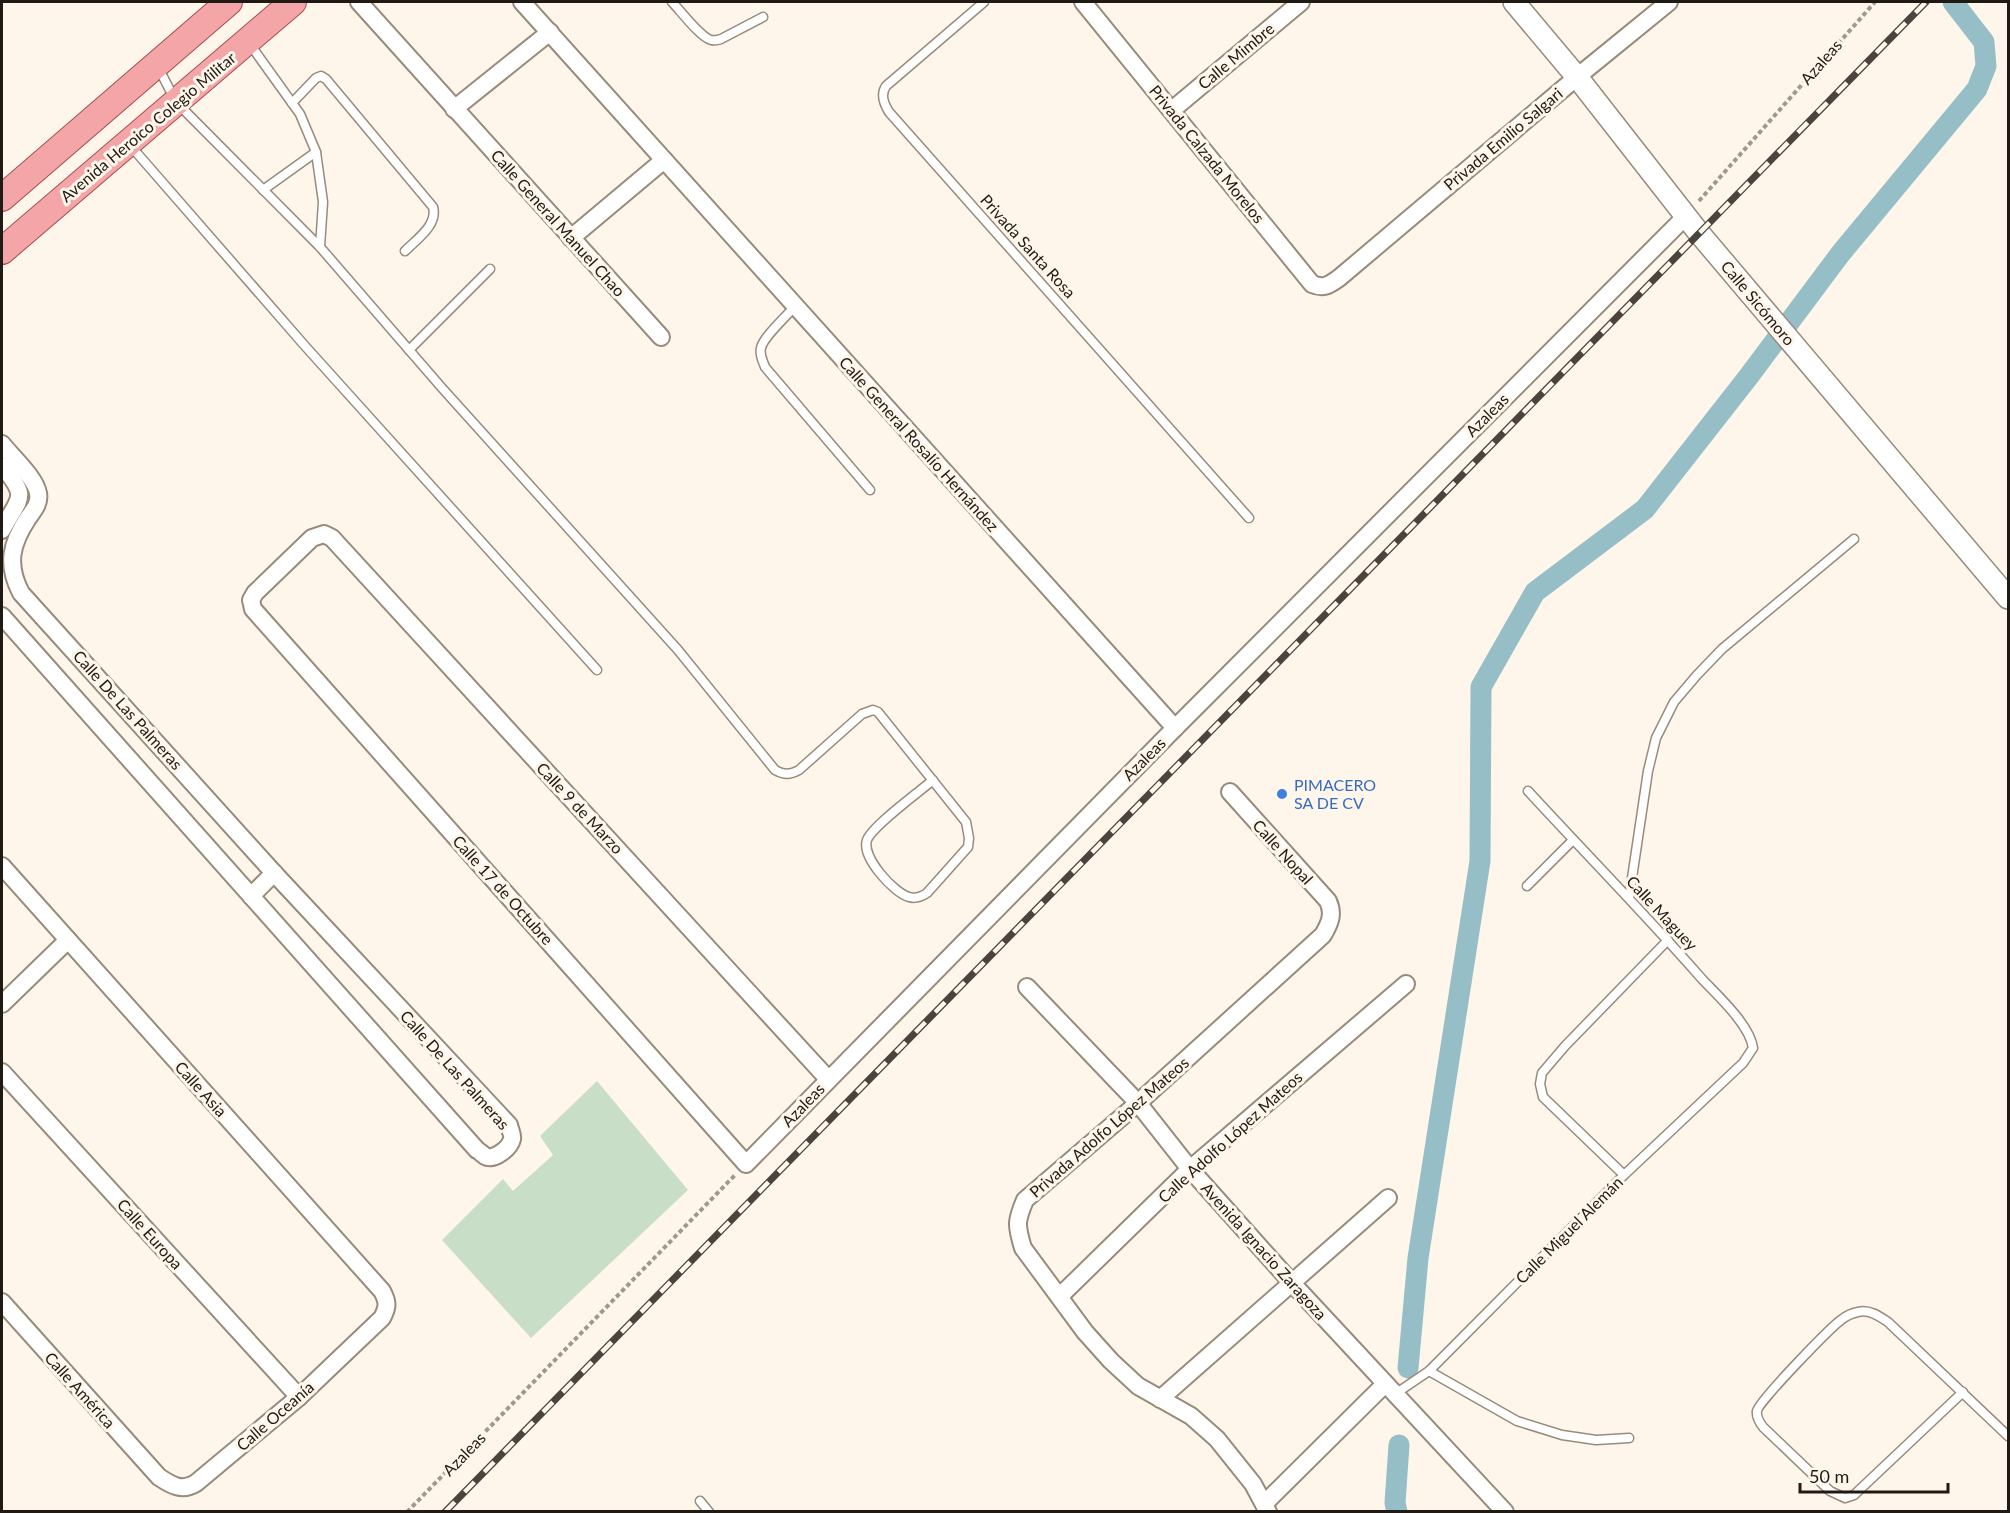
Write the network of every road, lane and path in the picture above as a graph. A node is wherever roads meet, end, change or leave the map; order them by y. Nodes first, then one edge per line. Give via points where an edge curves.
1 (229, 2) edge
2 (293, 2) edge
3 (359, 2) edge
4 (522, 2) edge
5 (672, 2) edge
6 (984, 2) edge
7 (1083, 2) edge
8 (1301, 2) edge
9 (1514, 2) edge
10 (1669, 2) edge
11 (1875, 2) edge
12 (763, 17) dead end
13 (550, 33) junction
14 (248, 41) junction
15 (156, 64) junction
16 (1577, 77) junction
17 (176, 102) junction
18 (292, 103) junction
19 (454, 109) junction
20 (1172, 110) junction
21 (128, 144) junction
22 (316, 152) junction
23 (664, 160) junction
24 (263, 190) junction
25 (2, 198) edge
26 (1686, 216) junction
27 (572, 238) junction
28 (320, 247) junction
29 (2, 251) edge
30 (405, 251) dead end
31 (490, 269) dead end
32 (1339, 278) joint
33 (795, 306) junction
34 (661, 337) dead end
35 (410, 350) junction
36 (2, 444) edge
37 (2, 466) edge
38 (870, 490) dead end
39 (1249, 518) dead end
40 (2, 530) edge
41 (1854, 539) dead end
42 (6, 568) edge
43 (2008, 598) edge
44 (2, 616) edge
45 (261, 617) joint
46 (597, 670) dead end
47 (1174, 728) junction
48 (933, 780) junction
49 (1230, 792) dead end
50 (1528, 792) dead end
51 (1573, 840) junction
52 (2, 866) edge
53 (274, 873) junction
54 (1527, 886) dead end
55 (251, 896) junction
56 (1629, 898) junction
57 (1332, 915) joint
58 (68, 940) junction
59 (1668, 940) junction
60 (1406, 984) dead end
61 (1027, 987) dead end
62 (2, 1004) edge
63 (1743, 1063) joint
64 (2, 1072) edge
65 (828, 1079) junction
66 (1138, 1103) junction
67 (746, 1164) junction
68 (1190, 1169) junction
69 (1624, 1175) junction
70 (1388, 1198) dead end
71 (1292, 1283) junction
72 (1060, 1296) junction
73 (2, 1302) edge
74 (382, 1318) joint
75 (1429, 1371) junction
76 (1390, 1389) junction
77 (1963, 1392) junction
78 (299, 1397) junction
79 (1160, 1399) junction
80 (2008, 1436) edge
81 (1629, 1438) dead end
82 (159, 1477) joint
83 (700, 1501) dead end
84 (1266, 1508) edge
85 (407, 1512) edge
86 (710, 1512) edge
87 (1505, 1512) edge

1 - 15 main road
2 - 14 main road, Avenida Heroico Colegio Militar
3 - 19 street, Calle General Manuel Chao
4 - 13 street, Calle General Rosalío Hernández
5 - 12 lane via 702,34 714,40
6 - 39 lane, Privada Santa Rosa via 886,87 884,104
7 - 20 street, Privada Calzada Morelos
8 - 20 street, Calle Mimbre
9 - 16 street, Calle Sicómoro
10 - 16 street, Privada Emilio Salgari
11 - 26 path, Azaleas
13 - 19 street
13 - 23 street, Calle General Rosalío Hernández
14 - 17 main road, Avenida Heroico Colegio Militar
14 - 18 lane
15 - 17 lane
15 - 25 main road
16 - 26 street, Calle Sicómoro
16 - 32 street, Privada Emilio Salgari
17 - 21 main road, Avenida Heroico Colegio Militar
17 - 24 lane
18 - 22 lane
18 - 30 lane via 316,78 326,79 433,207 433,222
19 - 27 street, Calle General Manuel Chao
20 - 32 street, Privada Calzada Morelos via 1312,284 1326,287
21 - 29 main road, Avenida Heroico Colegio Militar
21 - 46 lane
22 - 24 lane
22 - 28 lane via 323,202
23 - 27 street
23 - 33 street, Calle General Rosalío Hernández
24 - 28 lane
26 - 43 street, Calle Sicómoro
26 - 47 street, Azaleas
27 - 34 street, Calle General Manuel Chao
28 - 35 lane
31 - 35 lane
33 - 38 lane via 763,343 762,360
33 - 47 street, Calle General Rosalío Hernández
35 - 48 lane via 678,650 775,770 782,774 799,770 862,714 873,710
36 - 42 street, Calle De Las Palmeras via 39,494
37 - 40 street via 20,493
41 - 56 lane via 1722,649 1674,702 1656,738 1648,771
42 - 53 street, Calle De Las Palmeras via 21,592
44 - 55 street, Calle De Las Palmeras
45 - 65 street, Calle 9 de Marzo via 253,609 251,600 255,593 312,538 324,534 332,538
45 - 67 street, Calle 17 de Octubre
47 - 65 street, Azaleas
48 - 48 lane via 872,832 866,845 869,860 907,897 927,893 968,847 966,822
49 - 57 street, Calle Nopal via 1328,901
50 - 51 lane, Calle Maguey
51 - 54 lane
51 - 56 lane, Calle Maguey
52 - 58 street, Calle Asia
53 - 55 street
53 - 55 street, Calle De Las Palmeras via 508,1125 512,1136 505,1149 490,1157 477,1150
56 - 59 lane, Calle Maguey
57 - 66 street, Privada Adolfo López Mateos via 1323,935
58 - 62 street
58 - 74 street, Calle Asia via 382,1291 387,1309
59 - 63 lane, Calle Maguey via 1746,1030 1753,1048
59 - 69 lane via 1542,1072 1543,1097
60 - 68 street, Calle Adolfo López Mateos
61 - 66 street, Avenida Ignacio Zaragoza
63 - 69 lane, Calle Miguel Alemán
64 - 78 street, Calle Europa
65 - 67 street, Azaleas
66 - 68 street, Avenida Ignacio Zaragoza
66 - 72 street, Privada Adolfo López Mateos via 1025,1200 1017,1219 1023,1248
67 - 85 path, Azaleas
68 - 71 street, Avenida Ignacio Zaragoza
68 - 72 street, Calle Adolfo López Mateos
69 - 75 lane, Calle Miguel Alemán
70 - 71 street
71 - 76 street, Avenida Ignacio Zaragoza
71 - 79 street
72 - 79 street, Privada Adolfo López Mateos via 1111,1361 1138,1386
73 - 82 street, Calle América
74 - 78 street, Calle Oceanía
75 - 76 lane, Calle Miguel Alemán
75 - 81 lane via 1517,1421 1562,1435 1596,1440
76 - 84 street, Calle Miguel Alemán
76 - 87 street, Avenida Ignacio Zaragoza
77 - 77 lane via 1888,1322 1866,1311 1839,1321 1756,1412 1763,1427 1830,1491 1845,1498 1854,1495
77 - 80 lane
78 - 82 street, Calle Oceanía via 188,1488 172,1486
79 - 84 street, Privada Adolfo López Mateos via 1191,1416 1217,1439 1253,1484
83 - 86 lane

